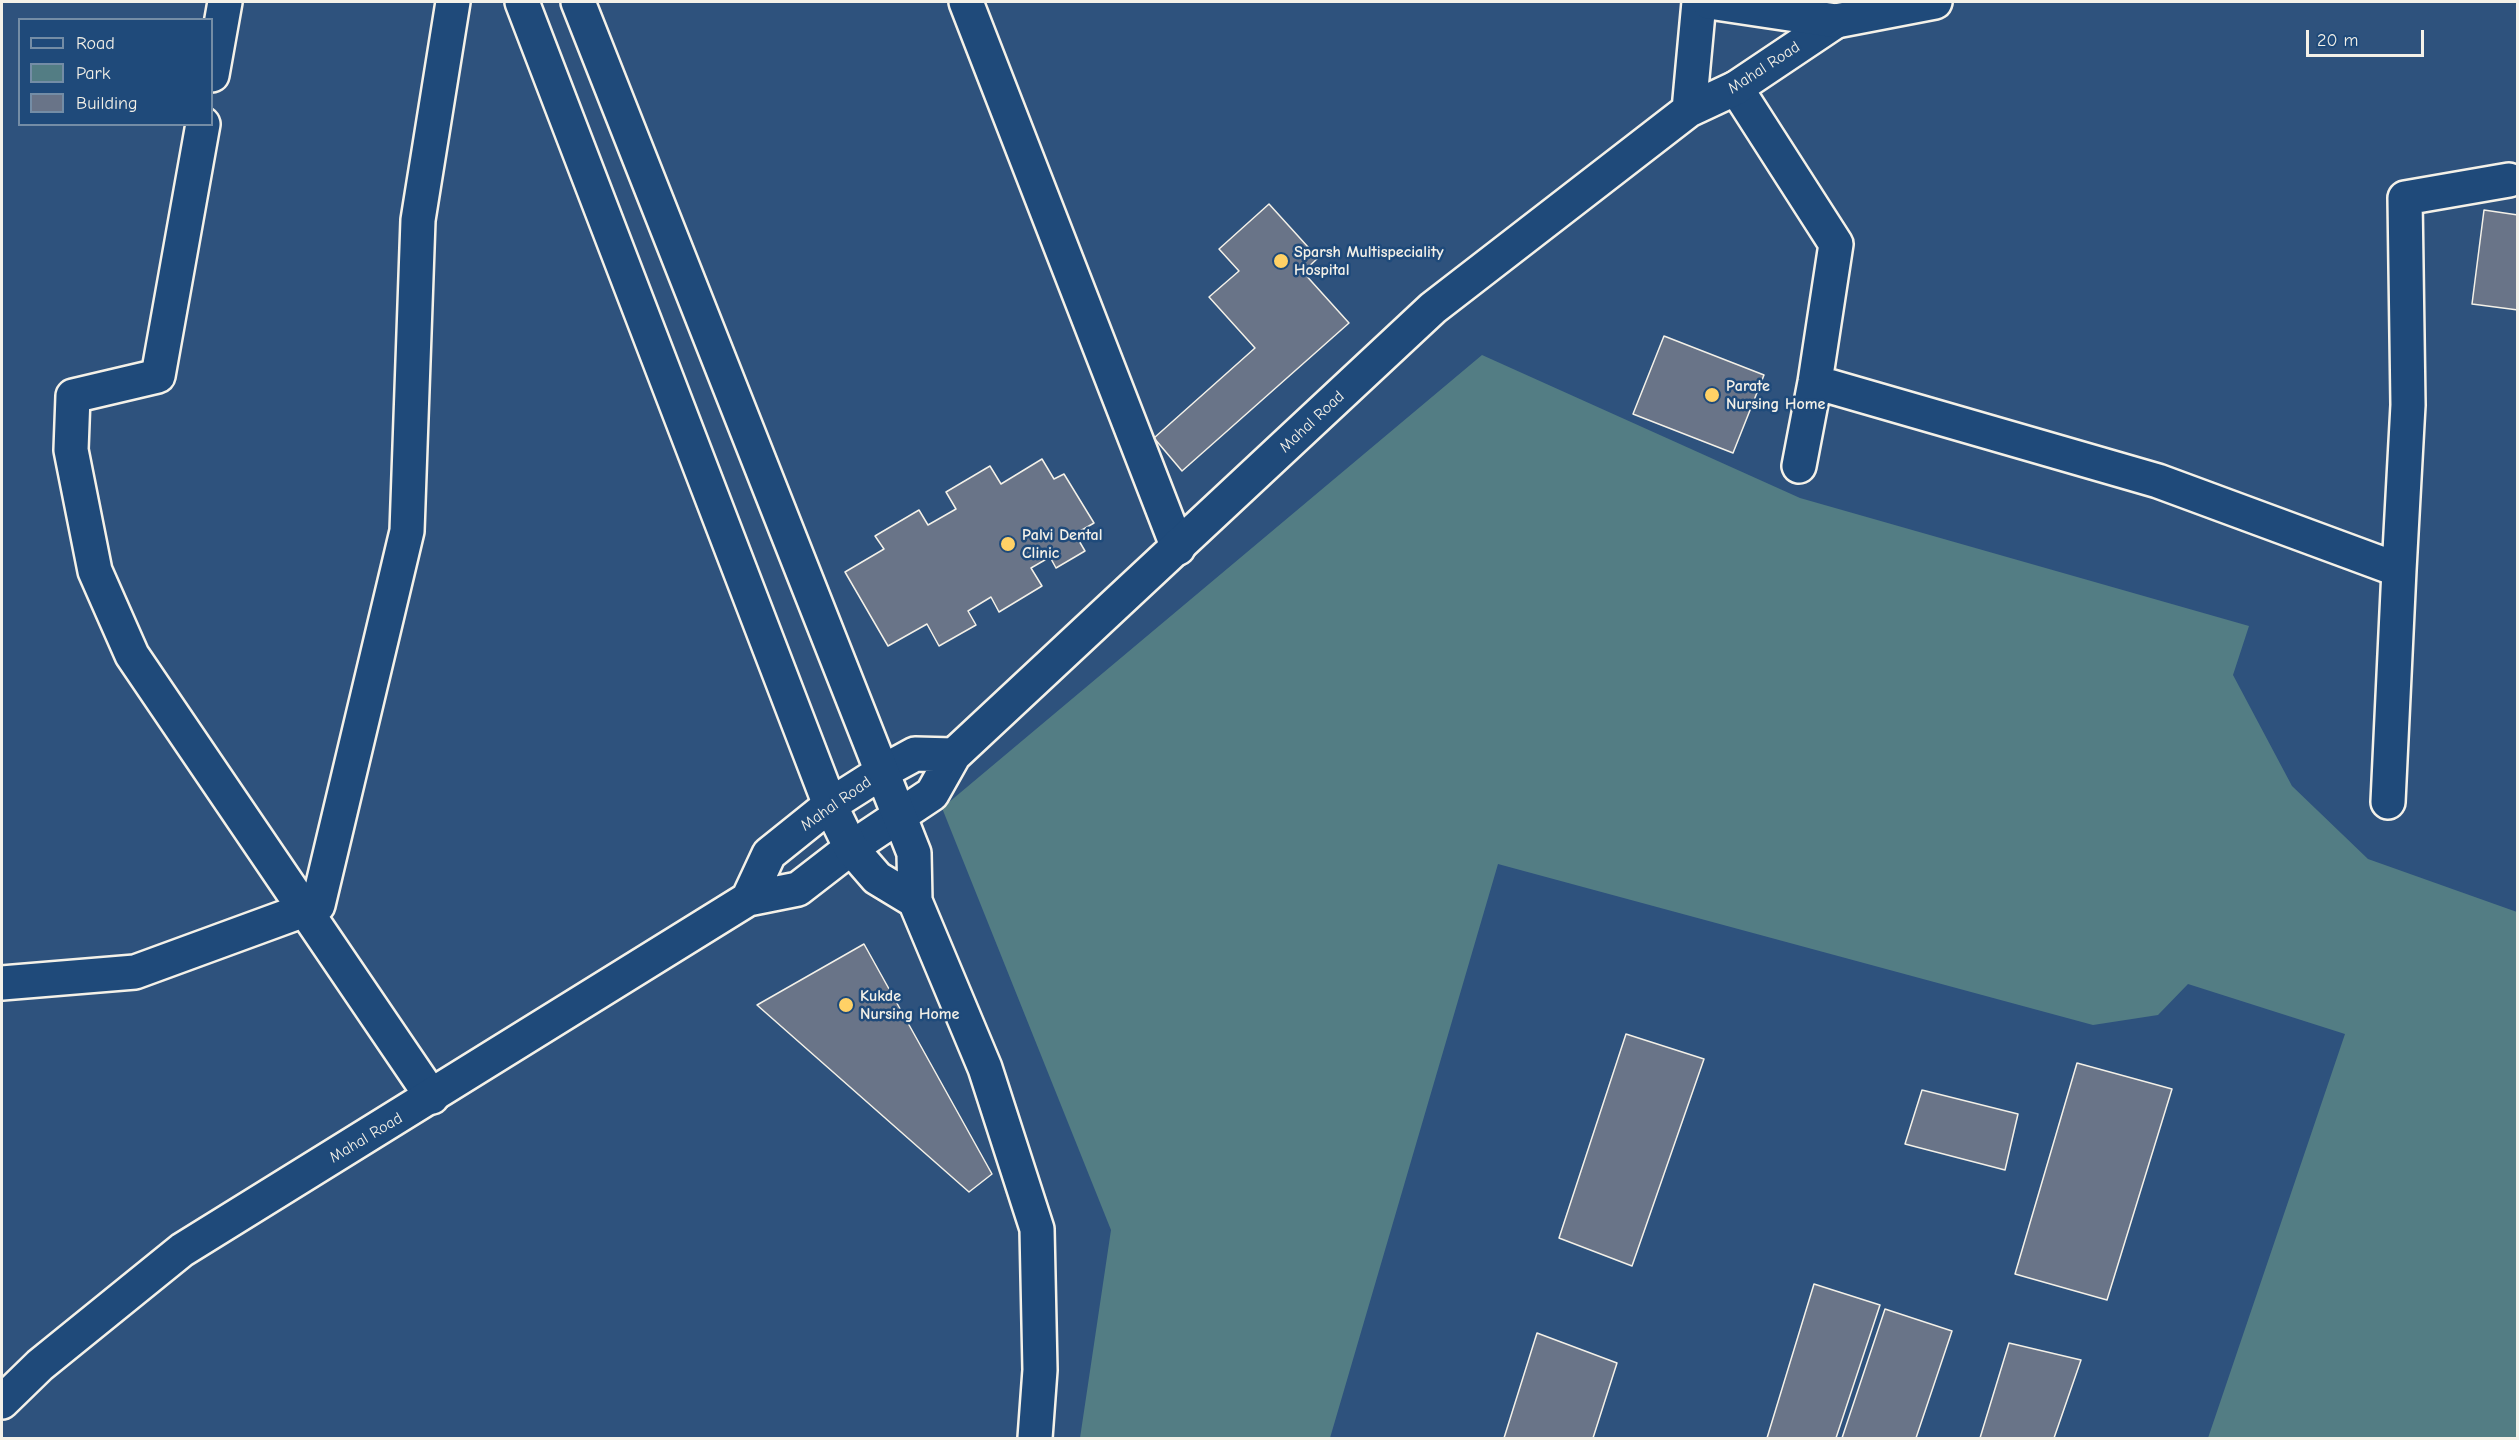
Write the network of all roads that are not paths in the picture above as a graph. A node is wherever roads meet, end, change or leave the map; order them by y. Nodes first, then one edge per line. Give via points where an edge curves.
1 (225, 2) edge
2 (453, 2) edge
3 (522, 2) edge
4 (578, 2) edge
5 (966, 2) edge
6 (1699, 2) edge
7 (1710, 2) edge
8 (1935, 2) edge
9 (1836, 21) junction
10 (213, 69) edge
11 (1736, 88) junction
12 (1689, 110) junction
13 (203, 126) edge
14 (2509, 180) dead end
15 (1815, 382) junction
16 (1799, 466) dead end
17 (1178, 548) junction
18 (2398, 570) junction
19 (954, 755) junction
20 (882, 772) junction
21 (2388, 802) dead end
22 (830, 805) junction
23 (899, 817) junction
24 (851, 848) junction
25 (748, 899) junction
26 (915, 901) junction
27 (305, 909) junction
28 (2, 983) edge
29 (432, 1097) junction
30 (2, 1402) edge
31 (1035, 1438) edge

1 - 10 street
2 - 27 street via 418,220 407,531 318,905
3 - 22 street
4 - 20 street
5 - 17 street
6 - 12 street
7 - 9 street
8 - 9 street
9 - 11 street, Mahal Road
11 - 12 street, Mahal Road
11 - 15 street via 1836,244
12 - 17 street, Mahal Road via 1433,308
13 - 27 street via 158,376 73,396 71,450 95,571 132,655
14 - 18 street via 2405,198 2408,405
15 - 16 street
15 - 18 street via 2158,481
17 - 19 street, Mahal Road
18 - 21 street
19 - 20 street, Mahal Road via 915,754
19 - 23 street, Mahal Road via 932,794
20 - 22 street, Mahal Road
20 - 23 street
22 - 24 street
22 - 25 street, Mahal Road via 769,854
23 - 24 street, Mahal Road
23 - 26 street via 914,853
24 - 25 street, Mahal Road via 798,889
24 - 26 street via 877,878
25 - 29 street, Mahal Road
26 - 31 street via 985,1068 1037,1229 1040,1370
27 - 28 street via 135,972
27 - 29 street
29 - 30 street, Mahal Road via 182,1250 40,1365

